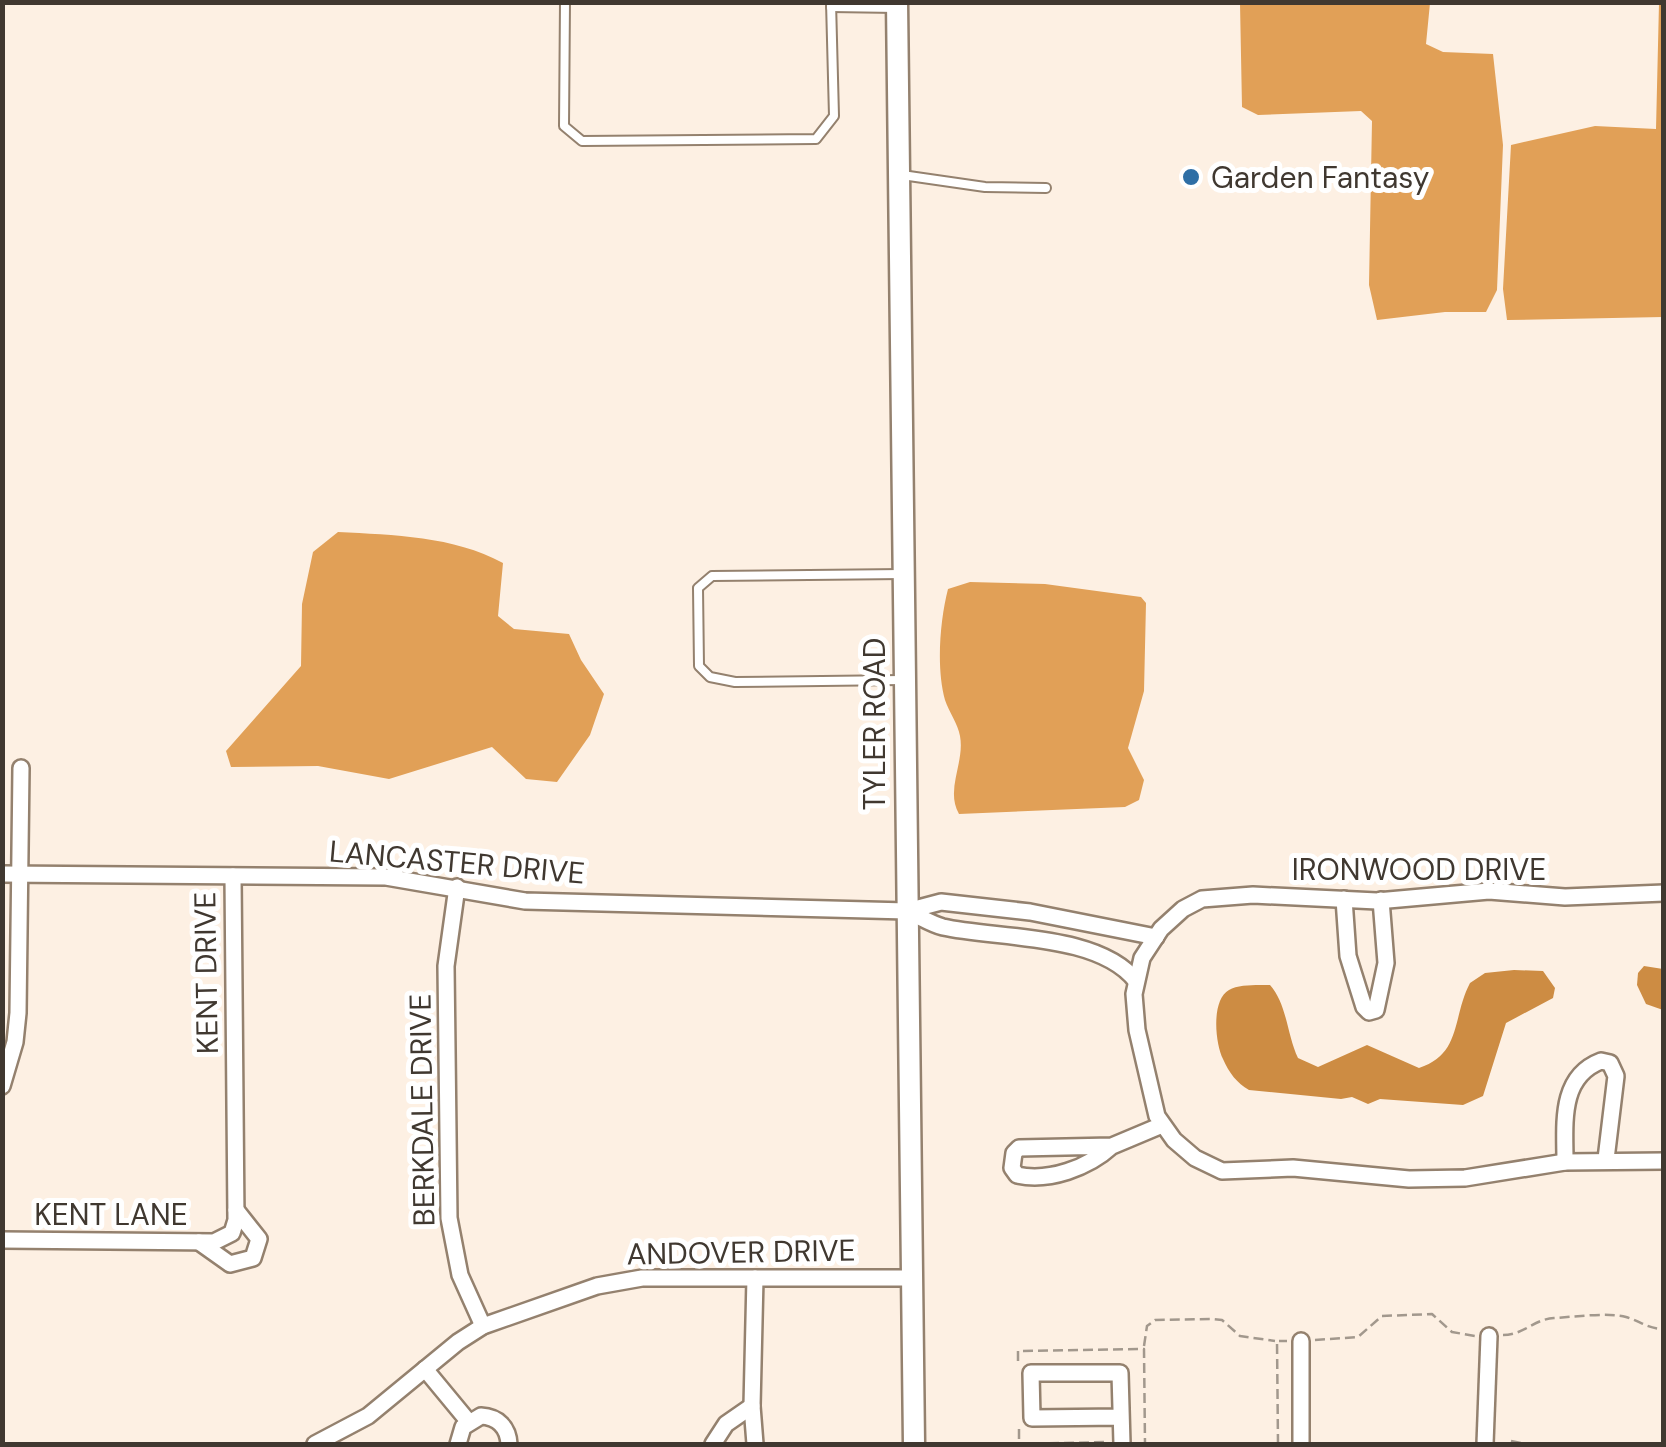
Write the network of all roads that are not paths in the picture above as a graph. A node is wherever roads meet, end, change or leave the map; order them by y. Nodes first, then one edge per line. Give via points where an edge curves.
1 (565, 2) edge
2 (831, 5) edge
3 (897, 5) edge
4 (898, 174) junction
5 (1046, 188) dead end
6 (903, 574) junction
7 (904, 680) junction
8 (21, 768) dead end
9 (2, 874) edge
10 (20, 874) junction
11 (233, 876) junction
12 (457, 887) junction
13 (1664, 893) edge
14 (1344, 899) junction
15 (1382, 900) junction
16 (907, 911) junction
17 (1030, 912) junction
18 (1026, 936) junction
19 (1156, 937) junction
20 (1136, 981) junction
21 (2, 1086) edge
22 (1162, 1125) junction
23 (1112, 1146) junction
24 (1606, 1159) junction
25 (1664, 1161) edge
26 (1565, 1162) junction
27 (236, 1210) junction
28 (2, 1240) edge
29 (199, 1242) junction
30 (755, 1278) junction
31 (913, 1278) junction
32 (483, 1326) junction
33 (1488, 1336) dead end
34 (1302, 1342) road end
35 (425, 1370) junction
36 (752, 1406) junction
37 (1121, 1417) junction
38 (468, 1422) junction
39 (316, 1444) edge
40 (458, 1444) edge
41 (509, 1444) edge
42 (713, 1444) edge
43 (755, 1444) edge
44 (914, 1444) edge
45 (1122, 1444) edge
46 (1301, 1444) edge
47 (1485, 1444) edge

1 - 2 lane via 564,126 582,140 816,139 834,116
2 - 3 lane
3 - 4 street, TYLER ROAD
4 - 5 lane via 985,188
4 - 6 street, TYLER ROAD
6 - 7 street, TYLER ROAD
6 - 7 lane via 712,576 698,588 699,666 710,677
7 - 16 street, TYLER ROAD
8 - 10 street
9 - 10 street, LANCASTER DRIVE
10 - 11 street, LANCASTER DRIVE
10 - 21 street via 16,1042
11 - 12 street, LANCASTER DRIVE via 386,876
11 - 27 street, KENT DRIVE
12 - 16 street, LANCASTER DRIVE via 524,900
12 - 32 street, BERKDALE DRIVE via 446,966 449,1218 460,1276
13 - 15 street, IRONWOOD DRIVE via 1565,897 1489,891
14 - 15 street, IRONWOOD DRIVE
14 - 15 street via 1348,956 1370,1012 1384,980
14 - 19 street, IRONWOOD DRIVE via 1202,899 1182,908
16 - 17 street via 941,902
16 - 18 street via 941,926
16 - 31 street, TYLER ROAD
17 - 18 street
17 - 19 street
18 - 20 street via 1109,960
19 - 20 street, IRONWOOD DRIVE
20 - 22 street, IRONWOOD DRIVE via 1137,1030
22 - 23 street
22 - 26 street via 1195,1158 1222,1170 1465,1178
23 - 23 street via 1019,1148 1012,1168 1026,1177 1056,1174 1098,1159
24 - 25 street
24 - 26 street
24 - 26 street via 1616,1076 1610,1062 1601,1060 1568,1093
27 - 29 street, KENT LANE via 236,1225 224,1240
27 - 29 street via 259,1239 253,1258 230,1264
28 - 29 street, KENT LANE
30 - 31 street, ANDOVER DRIVE
30 - 32 street, ANDOVER DRIVE via 620,1280
30 - 36 street
31 - 44 street, TYLER ROAD
32 - 35 street, ANDOVER DRIVE
33 - 47 street
34 - 46 street
35 - 38 street
35 - 39 street, ANDOVER DRIVE via 368,1416
36 - 42 street via 726,1424
36 - 43 street
37 - 37 street via 1032,1418 1031,1373 1120,1373
37 - 45 street
38 - 40 street
38 - 41 street via 494,1419

